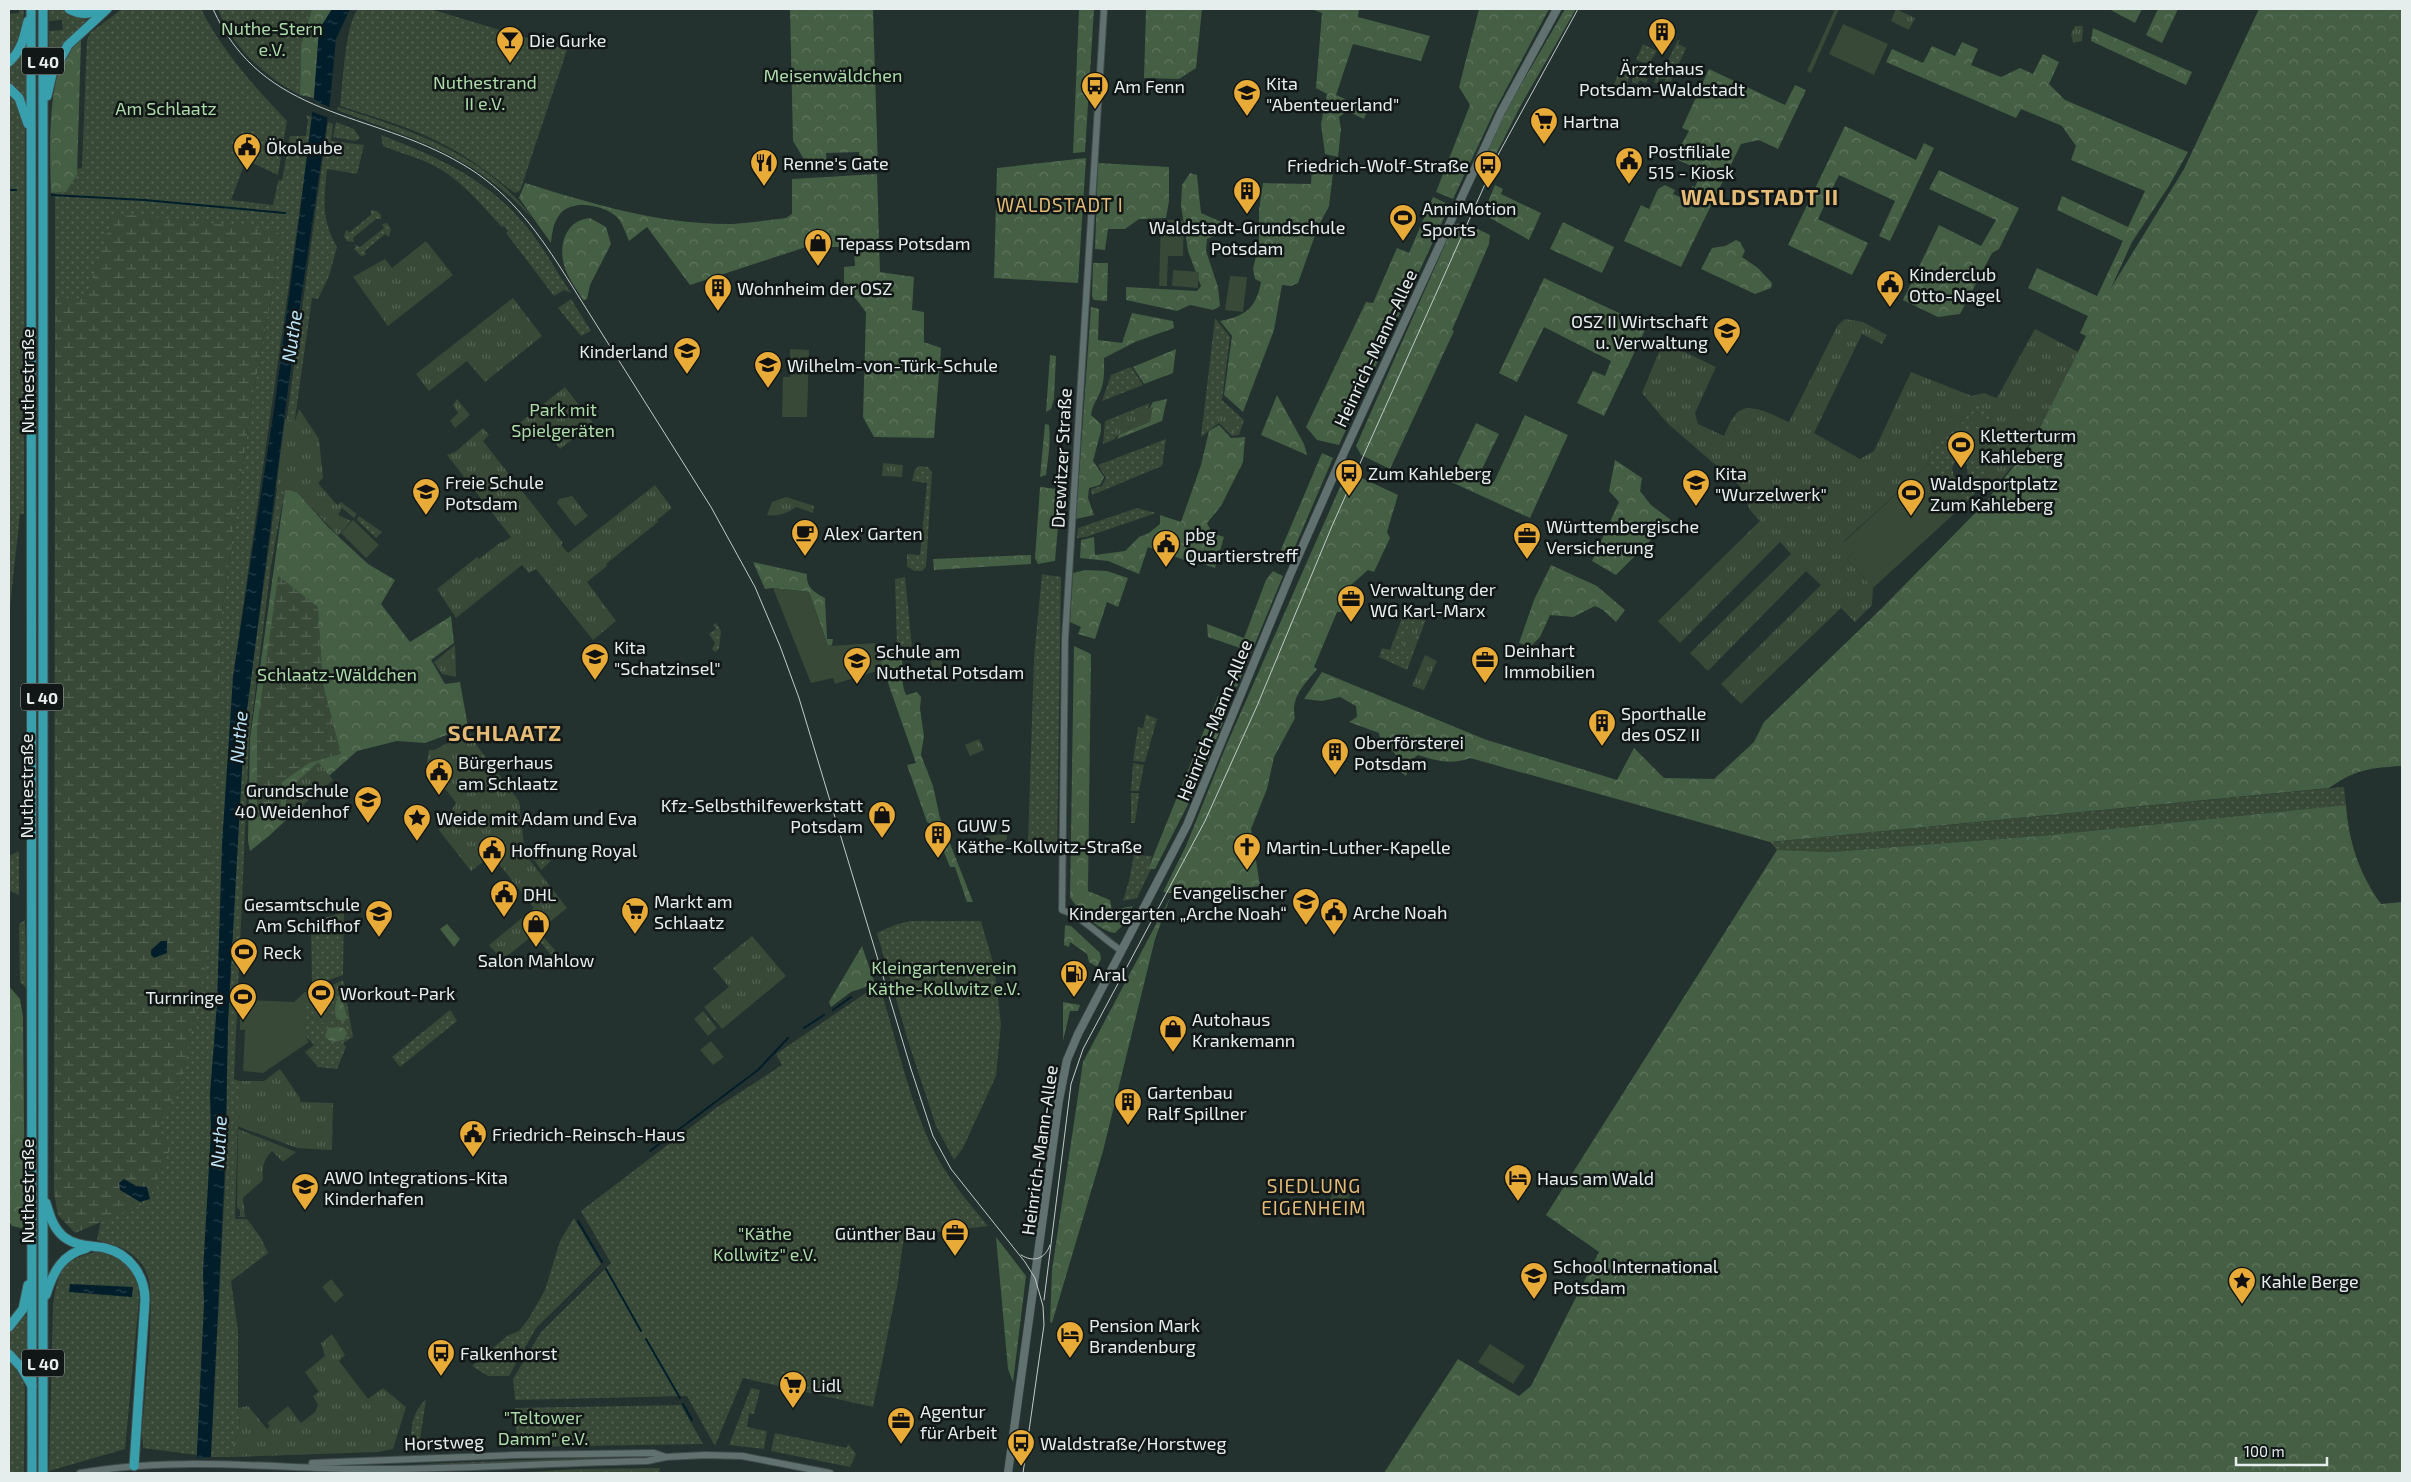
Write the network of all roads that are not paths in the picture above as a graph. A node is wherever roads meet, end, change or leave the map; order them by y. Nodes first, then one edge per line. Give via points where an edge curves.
1 (31, 9) edge
2 (43, 9) edge
3 (69, 9) edge
4 (100, 9) edge
5 (107, 9) edge
6 (1104, 9) edge
7 (1557, 9) edge
8 (9, 62) edge
9 (9, 88) edge
10 (44, 113) junction
11 (31, 138) junction
12 (1122, 951) junction
13 (43, 1191) junction
14 (92, 1247) junction
15 (33, 1258) junction
16 (43, 1303) junction
17 (9, 1327) edge
18 (9, 1354) edge
19 (33, 1386) junction
20 (666, 1457) junction
21 (283, 1465) junction
22 (134, 1466) junction
23 (32, 1469) edge
24 (43, 1469) edge
25 (80, 1473) edge
26 (830, 1473) edge
27 (1008, 1473) edge

1 - 8 highway via 23,42
1 - 11 highway, Nuthestraße / L 40
2 - 10 highway, Nuthestraße / L 40
3 - 4 highway via 81,14
5 - 10 highway via 73,39 59,60 52,74
6 - 12 street, Drewitzer Straße via 1066,639 1062,910 1077,916
7 - 12 main road, Heinrich-Mann-Allee via 1501,112 1456,207 1310,527 1198,801
9 - 11 highway via 24,108
10 - 13 highway, Nuthestraße / L 40
11 - 15 highway, Nuthestraße / L 40
12 - 27 main road, Heinrich-Mann-Allee via 1078,1034 1062,1080
13 - 14 highway via 50,1217 60,1233 75,1243
13 - 16 highway, Nuthestraße / L 40
14 - 16 highway via 73,1253 59,1264 50,1279
14 - 22 highway via 112,1250 124,1257 138,1271 144,1288
15 - 17 highway via 26,1302
15 - 19 highway, Nuthestraße / L 40
16 - 24 highway, Nuthestraße / L 40
18 - 19 highway
19 - 23 highway, Nuthestraße / L 40
20 - 21 street, Horstweg via 647,1461 457,1468 350,1469
20 - 21 street, Horstweg via 654,1452 353,1460
20 - 26 street, Horstweg via 742,1456
21 - 22 street, Horstweg
22 - 25 street, Horstweg

